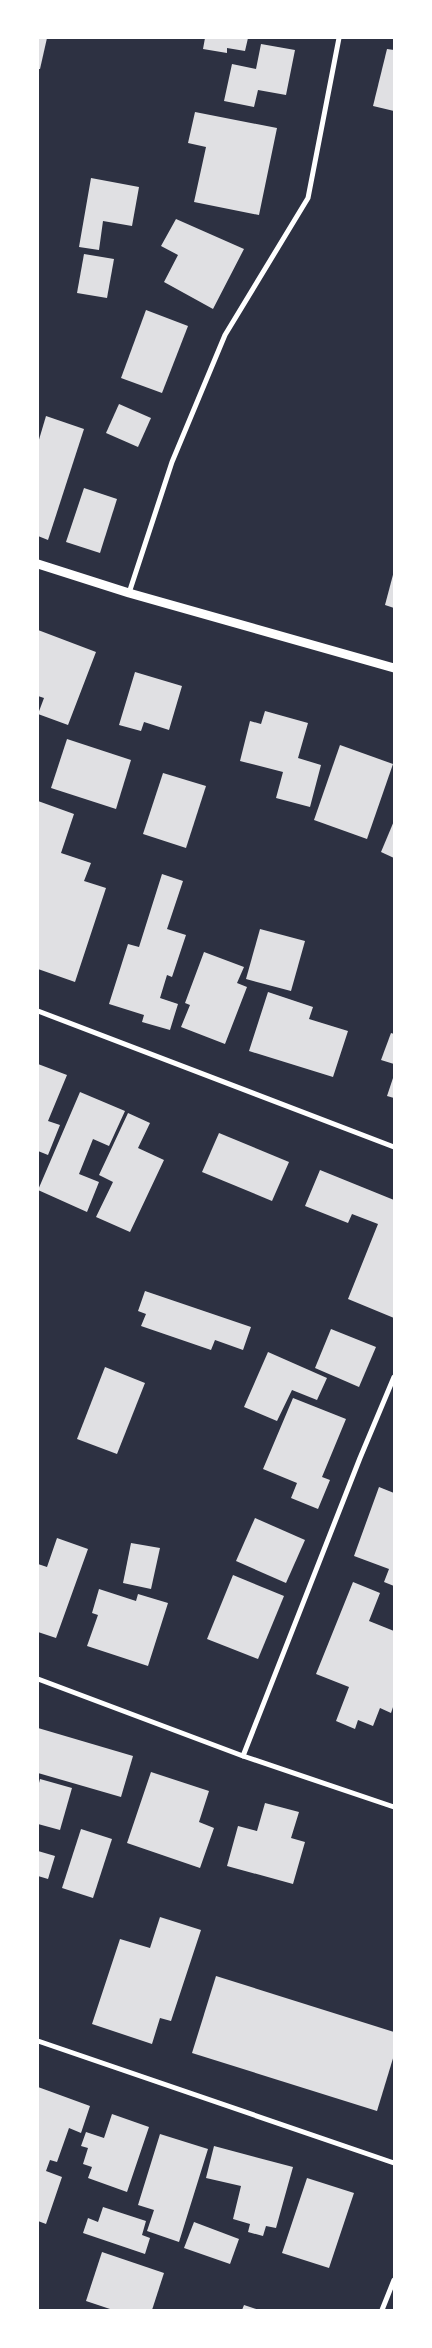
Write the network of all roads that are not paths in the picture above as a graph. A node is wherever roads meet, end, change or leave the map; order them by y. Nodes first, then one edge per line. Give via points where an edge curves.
1 (339, 38) edge
2 (38, 564) edge
3 (129, 593) junction
4 (394, 668) edge
5 (38, 1011) edge
6 (394, 1147) edge
7 (394, 1377) edge
8 (38, 1679) edge
9 (243, 1756) junction
10 (394, 1807) edge
11 (38, 2041) edge
12 (394, 2163) edge
13 (394, 2280) edge
14 (382, 2310) edge

1 - 3 street via 308,198 225,335 172,462
2 - 3 street
3 - 4 street
5 - 6 street
7 - 9 street
8 - 9 street
9 - 10 street
11 - 12 street
13 - 14 street

